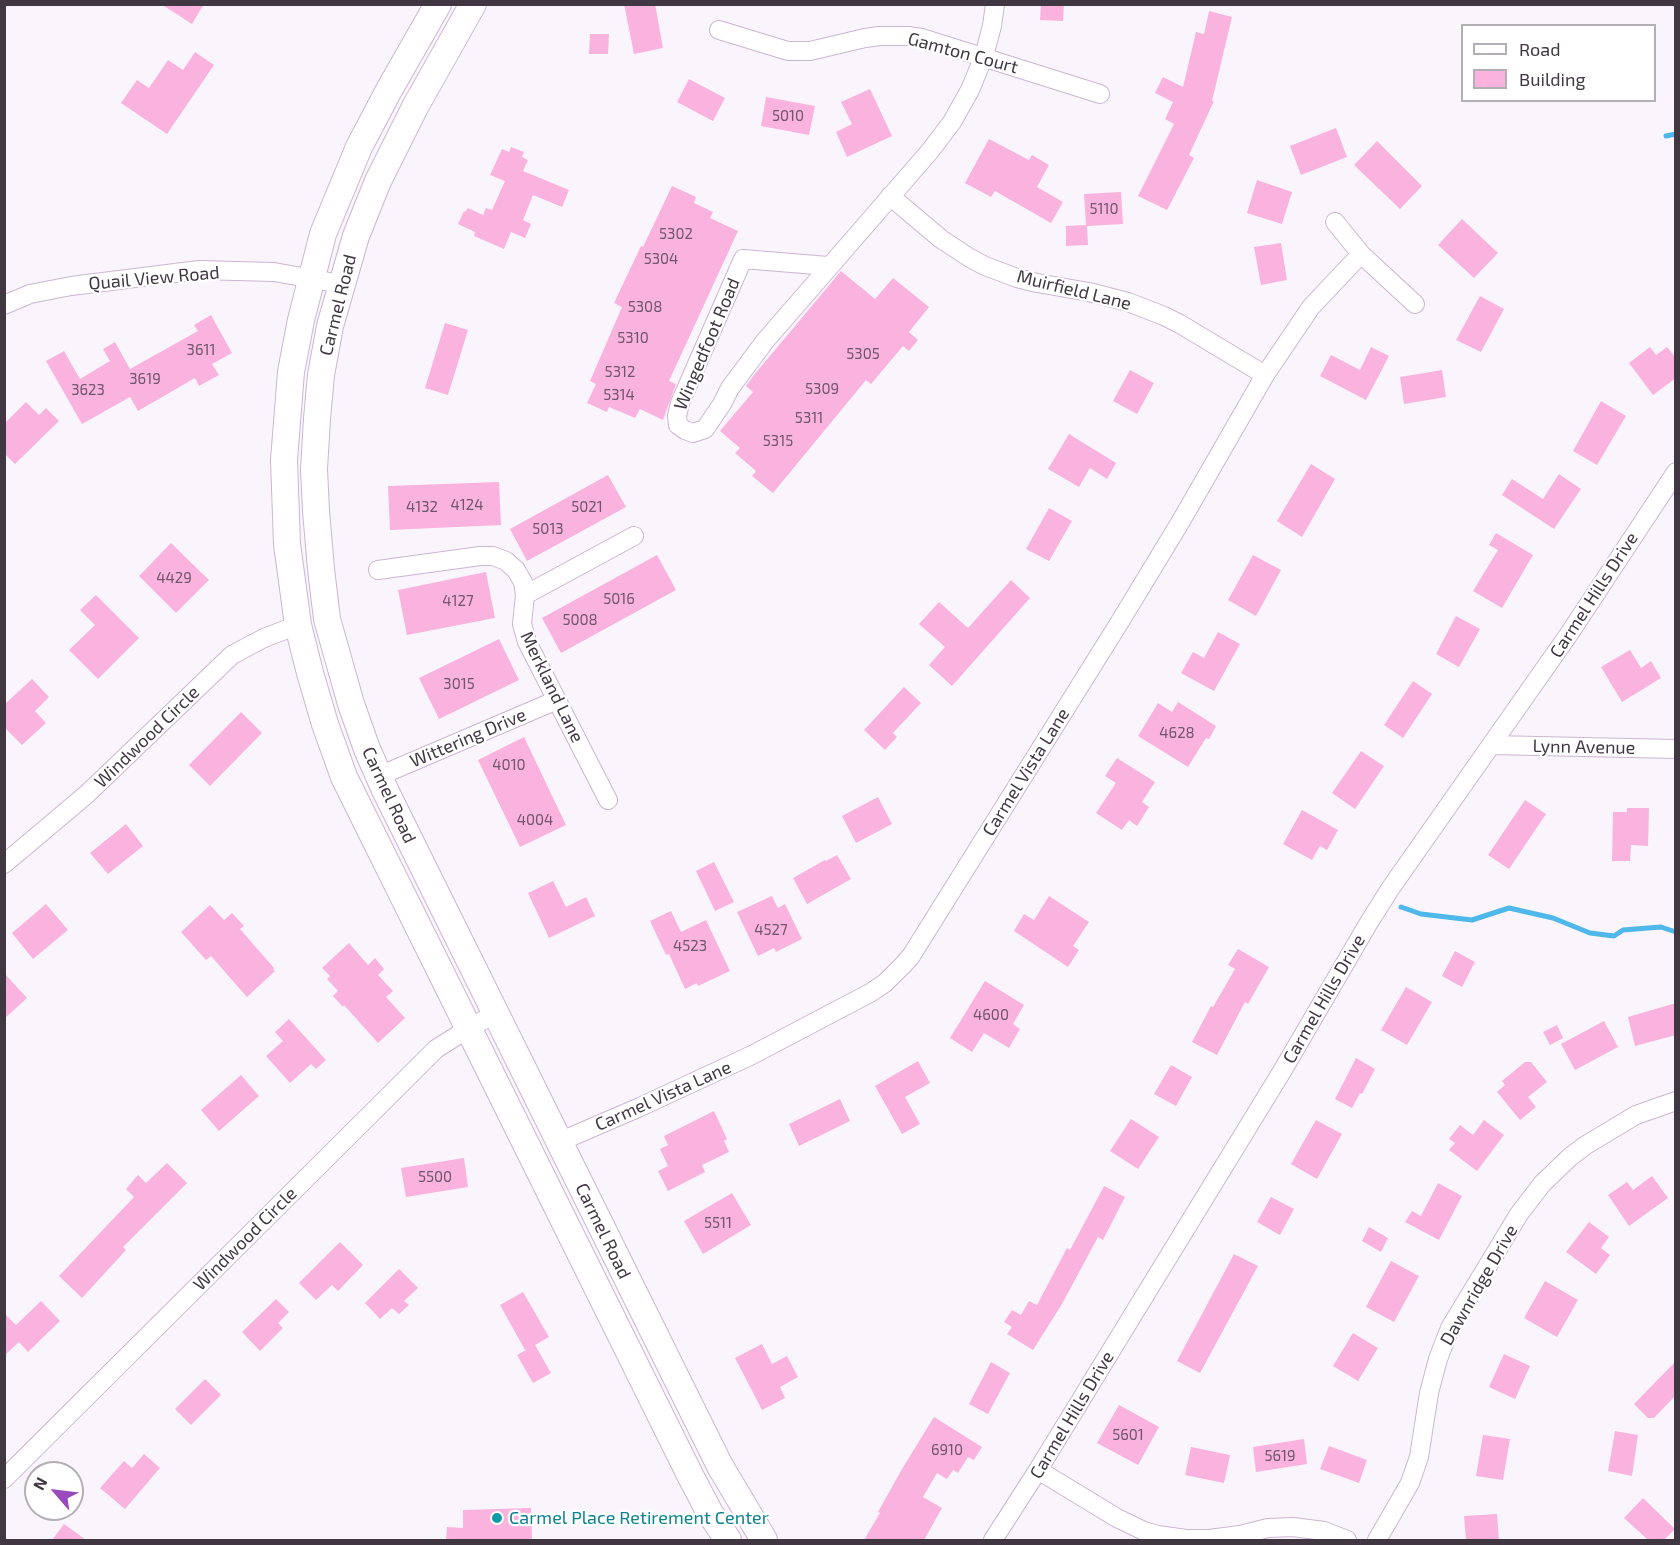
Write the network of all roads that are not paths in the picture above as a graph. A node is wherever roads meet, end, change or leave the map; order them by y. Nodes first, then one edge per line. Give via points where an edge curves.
1 (438, 4) edge
2 (473, 4) edge
3 (995, 4) edge
4 (719, 30) dead end
5 (984, 57) junction
6 (1100, 94) dead end
7 (890, 196) junction
8 (1335, 222) dead end
9 (1361, 255) junction
10 (828, 266) junction
11 (311, 277) junction
12 (341, 284) junction
13 (4, 304) edge
14 (1415, 304) dead end
15 (1265, 375) junction
16 (1676, 472) edge
17 (634, 536) dead end
18 (378, 570) dead end
19 (525, 595) junction
20 (298, 625) junction
21 (557, 700) junction
22 (1492, 745) junction
23 (1676, 749) edge
24 (379, 776) junction
25 (608, 800) dead end
26 (4, 864) edge
27 (495, 1014) junction
28 (469, 1028) junction
29 (1676, 1101) edge
30 (559, 1142) junction
31 (1038, 1470) junction
32 (4, 1479) edge
33 (728, 1540) edge
34 (764, 1540) edge
35 (993, 1540) edge
36 (1347, 1540) edge
37 (1377, 1540) edge

1 - 11 main road, Carmel Road via 359,147 323,234
2 - 12 main road, Carmel Road via 391,153 365,212
3 - 5 street, Wingedfoot Road
4 - 5 street, Gamton Court via 788,51 810,51 879,36 908,36
5 - 6 street, Gamton Court
5 - 7 street, Wingedfoot Road via 952,122
7 - 10 street, Wingedfoot Road
7 - 15 street, Muirfield Lane via 941,239 985,266 1017,278 1128,302 1180,324
8 - 9 street
9 - 14 street
9 - 15 street, Carmel Vista Lane via 1311,307
10 - 10 street, Wingedfoot Road via 765,341 705,429 693,433 678,425 680,403 743,259
11 - 12 street, Quail View Road
11 - 13 street, Quail View Road via 199,270 71,286
11 - 20 main road, Carmel Road via 291,372 284,460 287,544
12 - 24 main road, Carmel Road via 321,375 314,469 316,511 327,619 351,704
15 - 30 street, Carmel Vista Lane via 1121,620 903,965 870,993 763,1050
16 - 22 street, Carmel Hills Drive
17 - 19 street
18 - 19 street, Merkland Lane via 493,556 516,570
19 - 21 street, Merkland Lane via 524,633
20 - 26 street, Windwood Circle via 232,655 87,794
20 - 28 main road, Carmel Road via 344,777
21 - 24 street, Wittering Drive
21 - 25 street, Merkland Lane
22 - 23 street, Lynn Avenue
22 - 31 street, Carmel Hills Drive via 1368,924
24 - 27 main road, Carmel Road
27 - 28 street, Windwood Circle
27 - 30 main road, Carmel Road
28 - 32 street, Windwood Circle via 436,1049
28 - 33 main road, Carmel Road via 691,1477
29 - 37 street, Dawnridge Drive via 1636,1115 1586,1145 1542,1184 1519,1214 1450,1328 1429,1393 1419,1457 1410,1483
30 - 34 main road, Carmel Road via 720,1466
31 - 35 street, Carmel Hills Drive
31 - 36 street via 1117,1518 1158,1535 1209,1539 1293,1527 1324,1531

